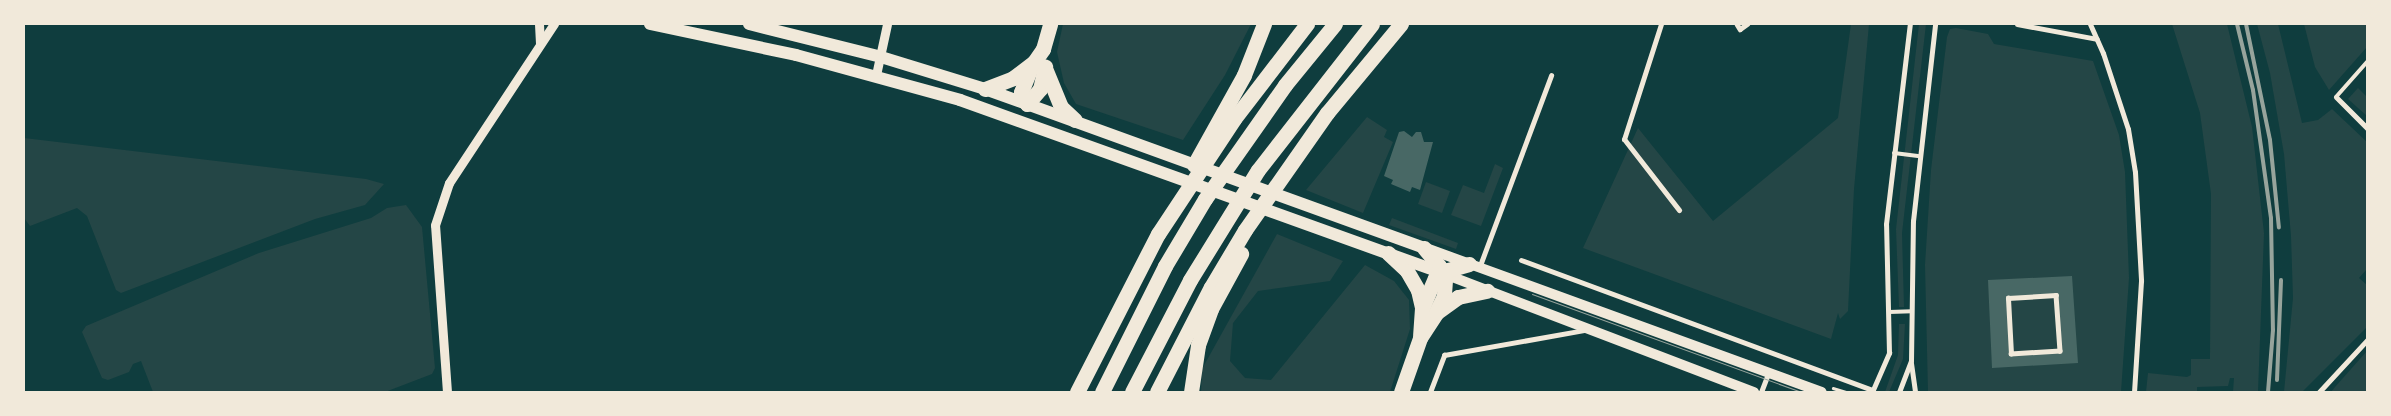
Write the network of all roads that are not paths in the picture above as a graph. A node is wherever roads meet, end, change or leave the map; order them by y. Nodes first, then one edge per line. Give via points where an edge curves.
1 (539, 24) edge
2 (554, 24) edge
3 (650, 24) edge
4 (749, 24) edge
5 (886, 24) edge
6 (1050, 24) edge
7 (1264, 24) edge
8 (1307, 24) edge
9 (1335, 24) edge
10 (1372, 24) edge
11 (1401, 24) edge
12 (1661, 24) edge
13 (1737, 24) edge
14 (1747, 24) edge
15 (1910, 24) edge
16 (1935, 24) edge
17 (2017, 24) edge
18 (2090, 24) edge
19 (2098, 39) junction
20 (540, 44) junction
21 (881, 57) junction
22 (2367, 62) edge
23 (1039, 64) junction
24 (876, 75) junction
25 (1551, 75) dead end
26 (985, 89) junction
27 (2336, 97) joint
28 (1027, 104) junction
29 (1075, 120) junction
30 (1022, 121) junction
31 (2367, 128) edge
32 (1894, 154) junction
33 (1920, 156) junction
34 (1289, 164) junction
35 (1679, 210) dead end
36 (1158, 234) junction
37 (1424, 248) junction
38 (1388, 253) junction
39 (1522, 260) dead end
40 (1474, 266) junction
41 (1442, 273) junction
42 (1487, 291) junction
43 (1429, 311) junction
44 (1913, 311) junction
45 (1889, 312) junction
46 (1589, 329) junction
47 (2367, 340) edge
48 (2011, 354) joint
49 (1911, 361) junction
50 (1768, 374) junction
51 (1873, 391) edge
52 (447, 392) edge
53 (1078, 392) edge
54 (1102, 392) edge
55 (1132, 392) edge
56 (1156, 392) edge
57 (1191, 392) edge
58 (1401, 392) edge
59 (1430, 392) edge
60 (1754, 392) edge
61 (1761, 392) edge
62 (1822, 392) edge
63 (1899, 392) edge
64 (1915, 392) edge
65 (2134, 392) edge
66 (2319, 392) edge

1 - 20 street
2 - 20 street
3 - 24 main road via 746,43
4 - 21 main road
5 - 21 street
6 - 23 highway
7 - 36 highway via 1244,75
8 - 36 highway via 1234,119
9 - 54 highway via 1286,85 1205,199 1165,266
10 - 55 highway via 1258,170 1190,280
11 - 34 highway via 1351,81
12 - 35 street via 1624,139
13 - 14 street via 1740,29
15 - 32 street
16 - 33 street
17 - 19 street
18 - 19 street
19 - 65 street via 2128,129 2135,172 2141,281
20 - 52 street via 449,182 435,225
21 - 24 street
21 - 26 main road
22 - 27 lane
23 - 26 highway
23 - 28 highway via 1021,92
23 - 29 highway via 1061,107
24 - 30 main road
25 - 40 street
26 - 28 main road
27 - 31 street
28 - 29 main road
28 - 30 main road
29 - 37 main road
30 - 38 main road
32 - 33 lane
32 - 45 street via 1886,224
33 - 44 street via 1913,221
34 - 56 highway via 1211,286
34 - 57 highway via 1211,309 1198,345
36 - 53 highway
37 - 40 main road
37 - 41 highway
38 - 41 main road
38 - 43 highway via 1415,281
39 - 51 street
40 - 41 highway
40 - 50 main road
41 - 42 main road
41 - 43 highway via 1431,283
42 - 43 highway via 1458,297
42 - 46 main road
43 - 58 highway
44 - 45 lane
44 - 49 street
45 - 51 street via 1889,353
46 - 59 street via 1444,355
46 - 60 main road
47 - 66 street
48 - 48 street via 2060,350 2056,295 2008,298
49 - 63 street
49 - 64 street
50 - 61 street
50 - 62 main road

